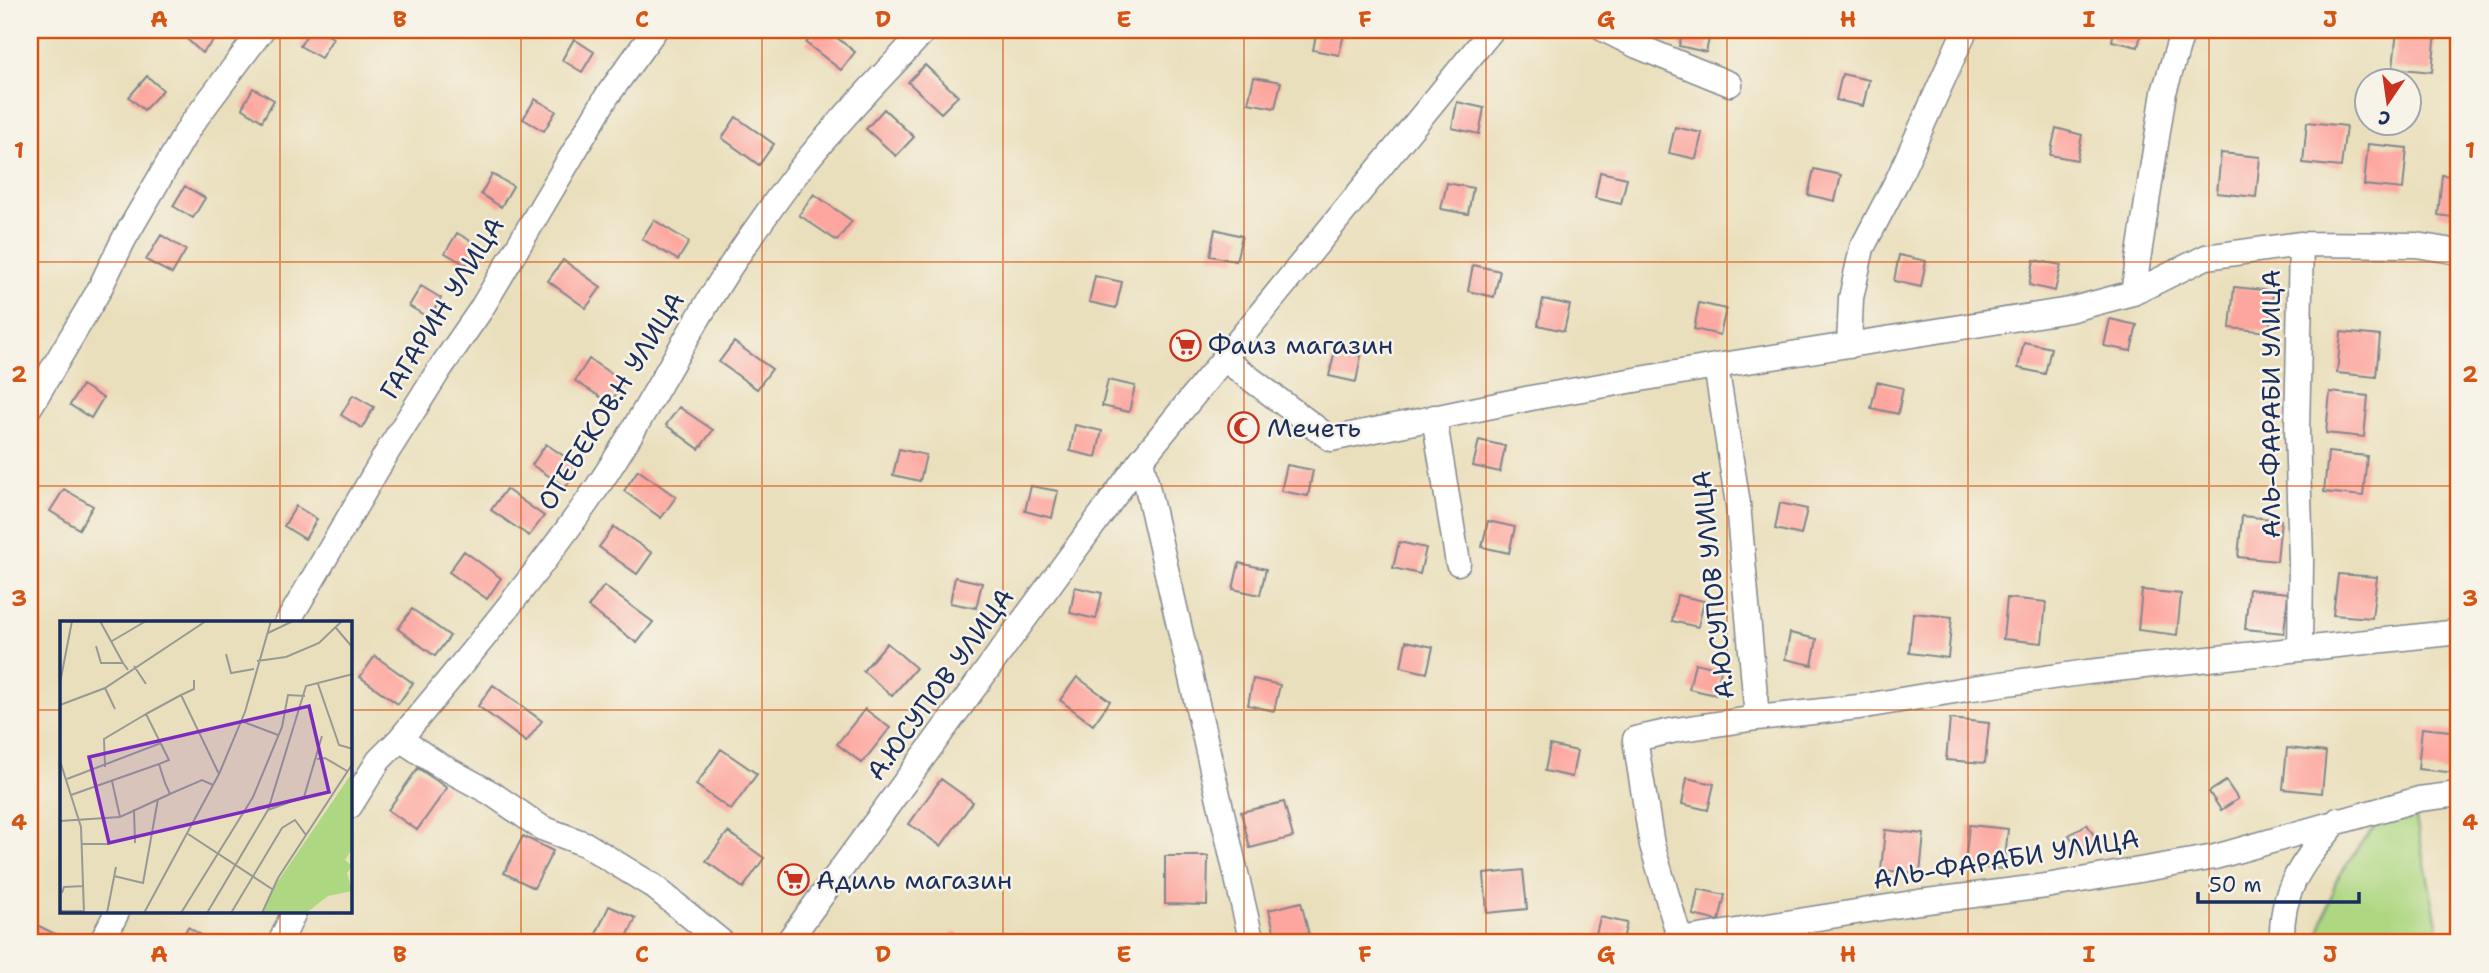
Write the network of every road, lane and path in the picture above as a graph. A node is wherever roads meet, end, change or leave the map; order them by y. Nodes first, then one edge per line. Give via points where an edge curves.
1 (655, 30) edge
2 (925, 30) edge
3 (1493, 30) edge
4 (1605, 30) edge
5 (1965, 30) edge
6 (2183, 30) edge
7 (256, 37) edge
8 (1730, 83) dead end
9 (2301, 244) junction
10 (2459, 253) edge
11 (2133, 293) junction
12 (1849, 345) junction
13 (1224, 359) junction
14 (1716, 366) junction
15 (37, 381) edge
16 (30, 407) edge
17 (1434, 417) junction
18 (1141, 460) junction
19 (1458, 563) dead end
20 (288, 621) edge
21 (2459, 632) edge
22 (2300, 649) junction
23 (1757, 718) junction
24 (400, 738) junction
25 (2459, 794) edge
26 (352, 803) edge
27 (2338, 820) junction
28 (116, 914) edge
29 (293, 914) edge
30 (1680, 942) edge
31 (101, 943) edge
32 (280, 943) edge
33 (723, 943) edge
34 (787, 943) edge
35 (1252, 943) edge
36 (2282, 943) edge

1 - 20 street, ГАГАРИН УЛИЦА via 607,96
2 - 24 street, ОТЕБЕКОВ.Н УЛИЦА via 830,133 775,205 689,332 588,500 517,596
3 - 13 street, А.ЮСУПОВ УЛИЦА
4 - 8 street
5 - 12 street via 1862,248 1851,298
6 - 11 street via 2164,92
7 - 15 street via 190,126 98,292
9 - 10 street, АЛЬ-ФАРАБИ УЛИЦА via 2416,245
9 - 11 street, АЛЬ-ФАРАБИ УЛИЦА via 2206,257
9 - 22 street, АЛЬ-ФАРАБИ УЛИЦА via 2297,431
11 - 12 street, АЛЬ-ФАРАБИ УЛИЦА via 2069,310
12 - 14 street
13 - 17 street via 1331,439
13 - 18 street, А.ЮСУПОВ УЛИЦА
14 - 17 street
14 - 23 street, А.ЮСУПОВ УЛИЦА via 1738,504
15 - 16 street
17 - 19 street
18 - 34 street, А.ЮСУПОВ УЛИЦА
18 - 35 street
21 - 22 street
22 - 23 street via 2088,672
23 - 30 street, А.ЮСУПОВ УЛИЦА via 1635,739 1652,845
24 - 26 street, ОТЕБЕКОВ.Н УЛИЦА via 379,760
24 - 33 street via 542,828 585,844 653,886
25 - 27 street, АЛЬ-ФАРАБИ УЛИЦА via 2419,799
27 - 30 street, АЛЬ-ФАРАБИ УЛИЦА via 2215,857
27 - 36 street via 2297,871 2281,920
28 - 31 street
29 - 32 street

